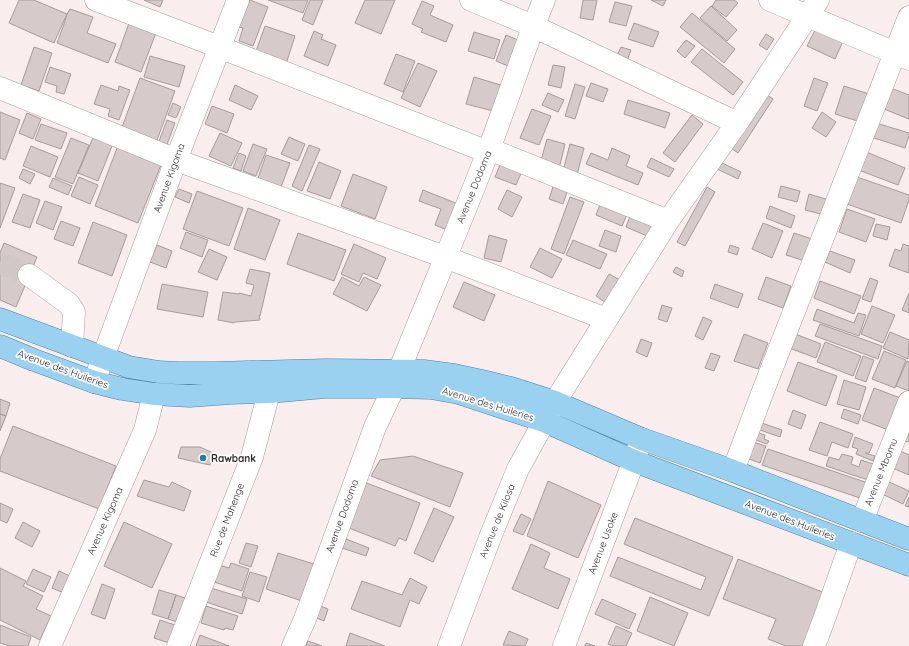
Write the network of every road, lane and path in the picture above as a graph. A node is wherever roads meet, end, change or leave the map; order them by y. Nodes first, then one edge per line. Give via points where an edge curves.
1 (96, 0) edge
2 (238, 0) edge
3 (472, 0) edge
4 (544, 0) edge
5 (770, 0) edge
6 (813, 8) edge
7 (909, 17) edge
8 (533, 26) junction
9 (219, 47) junction
10 (902, 56) edge
11 (0, 88) edge
12 (737, 123) junction
13 (489, 151) junction
14 (176, 160) junction
15 (668, 221) junction
16 (445, 257) junction
17 (29, 276) tunnel mouth
18 (606, 319) junction
19 (0, 320) edge
20 (0, 346) edge
21 (72, 346) junction
22 (103, 358) junction
23 (396, 379) junction
24 (94, 382) junction
25 (269, 392) junction
26 (154, 394) junction
27 (555, 402) junction
28 (909, 402) edge
29 (544, 422) junction
30 (642, 440) junction
31 (634, 461) junction
32 (733, 471) junction
33 (862, 521) junction
34 (909, 539) edge
35 (851, 544) junction
36 (909, 565) edge
37 (50, 646) edge
38 (178, 646) edge
39 (293, 646) edge
40 (450, 646) edge
41 (564, 646) edge
42 (814, 646) edge

1 - 9 street
2 - 9 street, Avenue Kigoma
3 - 8 street
4 - 8 street, Avenue Dodoma
5 - 6 street
6 - 10 street
6 - 12 street, Avenue de Kilosa
7 - 10 street
8 - 12 street
8 - 13 street, Avenue Dodoma
9 - 13 street
9 - 14 street, Avenue Kigoma
10 - 32 street via 763,391
11 - 14 street
12 - 15 street, Avenue de Kilosa
13 - 15 street
13 - 16 street, Avenue Dodoma
14 - 16 street
14 - 22 street, Avenue Kigoma
15 - 18 street, Avenue de Kilosa
16 - 18 street
16 - 23 street, Avenue Dodoma
17 - 21 street via 69,304 74,312
18 - 27 street, Avenue de Kilosa
19 - 21 main road, Avenue des Huileries
20 - 24 main road, Avenue des Huileries
21 - 22 main road, Avenue des Huileries
22 - 23 main road, Avenue des Huileries via 129,367 159,372 326,370
22 - 24 street, Avenue Kigoma
23 - 25 main road, Avenue des Huileries
23 - 27 main road, Avenue des Huileries via 424,371 454,375 511,388
23 - 29 main road, Avenue des Huileries via 459,394
23 - 39 street, Avenue Dodoma via 375,427
24 - 26 main road, Avenue des Huileries
25 - 26 main road, Avenue des Huileries via 190,396
25 - 38 street, Rue de Mahenge via 252,457
26 - 37 street, Avenue Kigoma via 145,430
27 - 29 street, Avenue de Kilosa
27 - 30 main road, Avenue des Huileries
28 - 33 street, Avenue Mbomu
29 - 31 main road, Avenue des Huileries
29 - 40 street, Avenue de Kilosa via 515,477
30 - 31 street, Avenue Usoke
30 - 32 main road, Avenue des Huileries
31 - 35 main road, Avenue des Huileries
31 - 41 street, Avenue Usoke
32 - 33 main road, Avenue des Huileries
33 - 34 main road, Avenue des Huileries
35 - 36 main road, Avenue des Huileries
35 - 42 street

